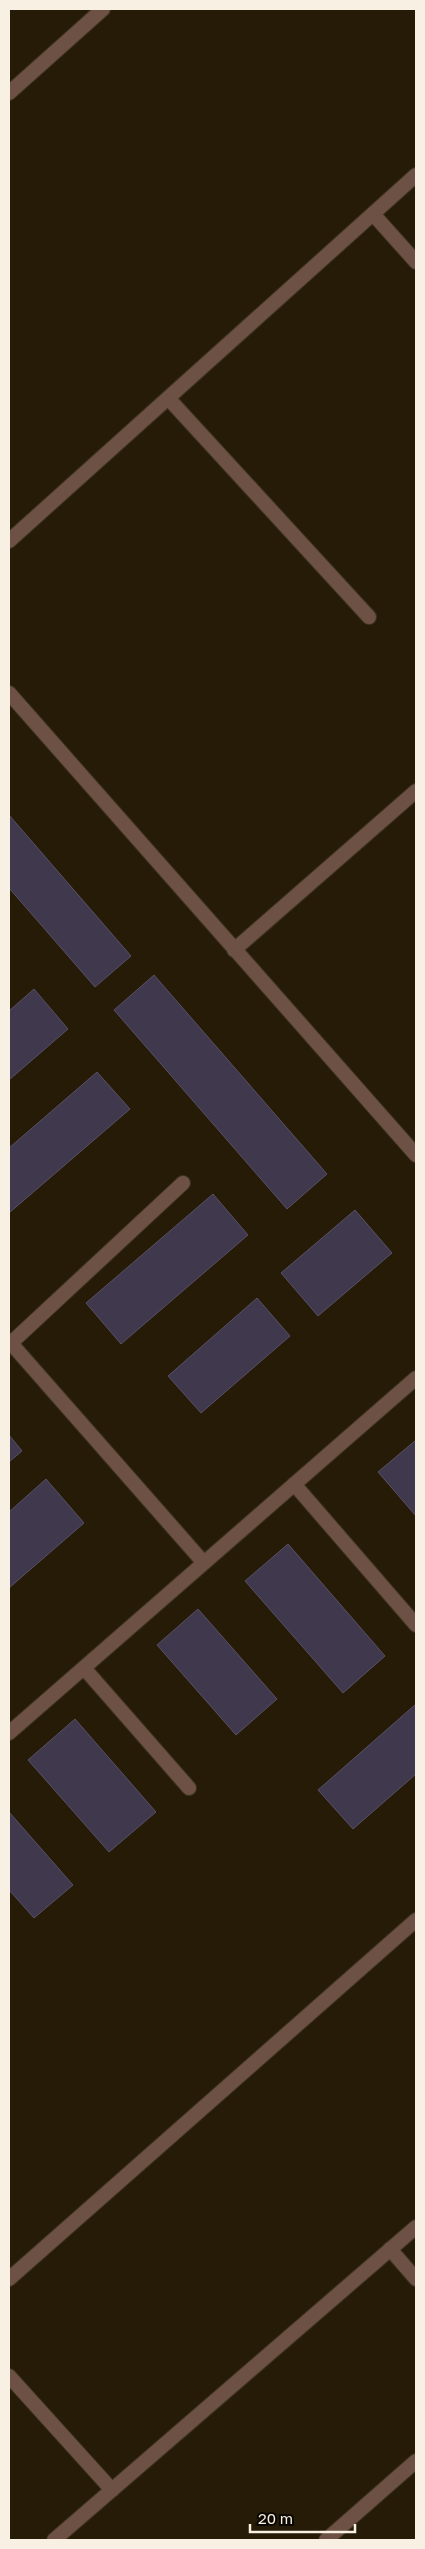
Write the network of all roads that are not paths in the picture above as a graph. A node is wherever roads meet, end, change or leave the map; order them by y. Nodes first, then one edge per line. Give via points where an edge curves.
1 (103, 9) edge
2 (9, 93) edge
3 (416, 175) edge
4 (373, 214) junction
5 (416, 262) edge
6 (168, 398) junction
7 (9, 540) edge
8 (369, 617) dead end
9 (9, 693) edge
10 (416, 791) edge
11 (234, 950) junction
12 (416, 1155) edge
13 (183, 1183) dead end
14 (10, 1342) edge
15 (416, 1378) edge
16 (294, 1484) junction
17 (204, 1563) junction
18 (416, 1625) edge
19 (84, 1668) junction
20 (9, 1733) edge
21 (189, 1788) dead end
22 (416, 1920) edge
23 (416, 2227) edge
24 (390, 2249) junction
25 (9, 2279) edge
26 (416, 2279) edge
27 (9, 2376) edge
28 (416, 2461) edge
29 (112, 2490) junction
30 (54, 2540) edge
31 (326, 2540) edge

1 - 2 street
3 - 4 street
4 - 5 street
4 - 6 street
6 - 7 street
6 - 8 street
9 - 11 street
10 - 11 street
11 - 12 street
13 - 14 street
14 - 17 street
15 - 16 street
16 - 17 street
16 - 18 street
17 - 19 street
19 - 20 street
19 - 21 street
22 - 25 street
23 - 24 street
24 - 26 street
24 - 29 street
27 - 29 street
28 - 31 street
29 - 30 street

